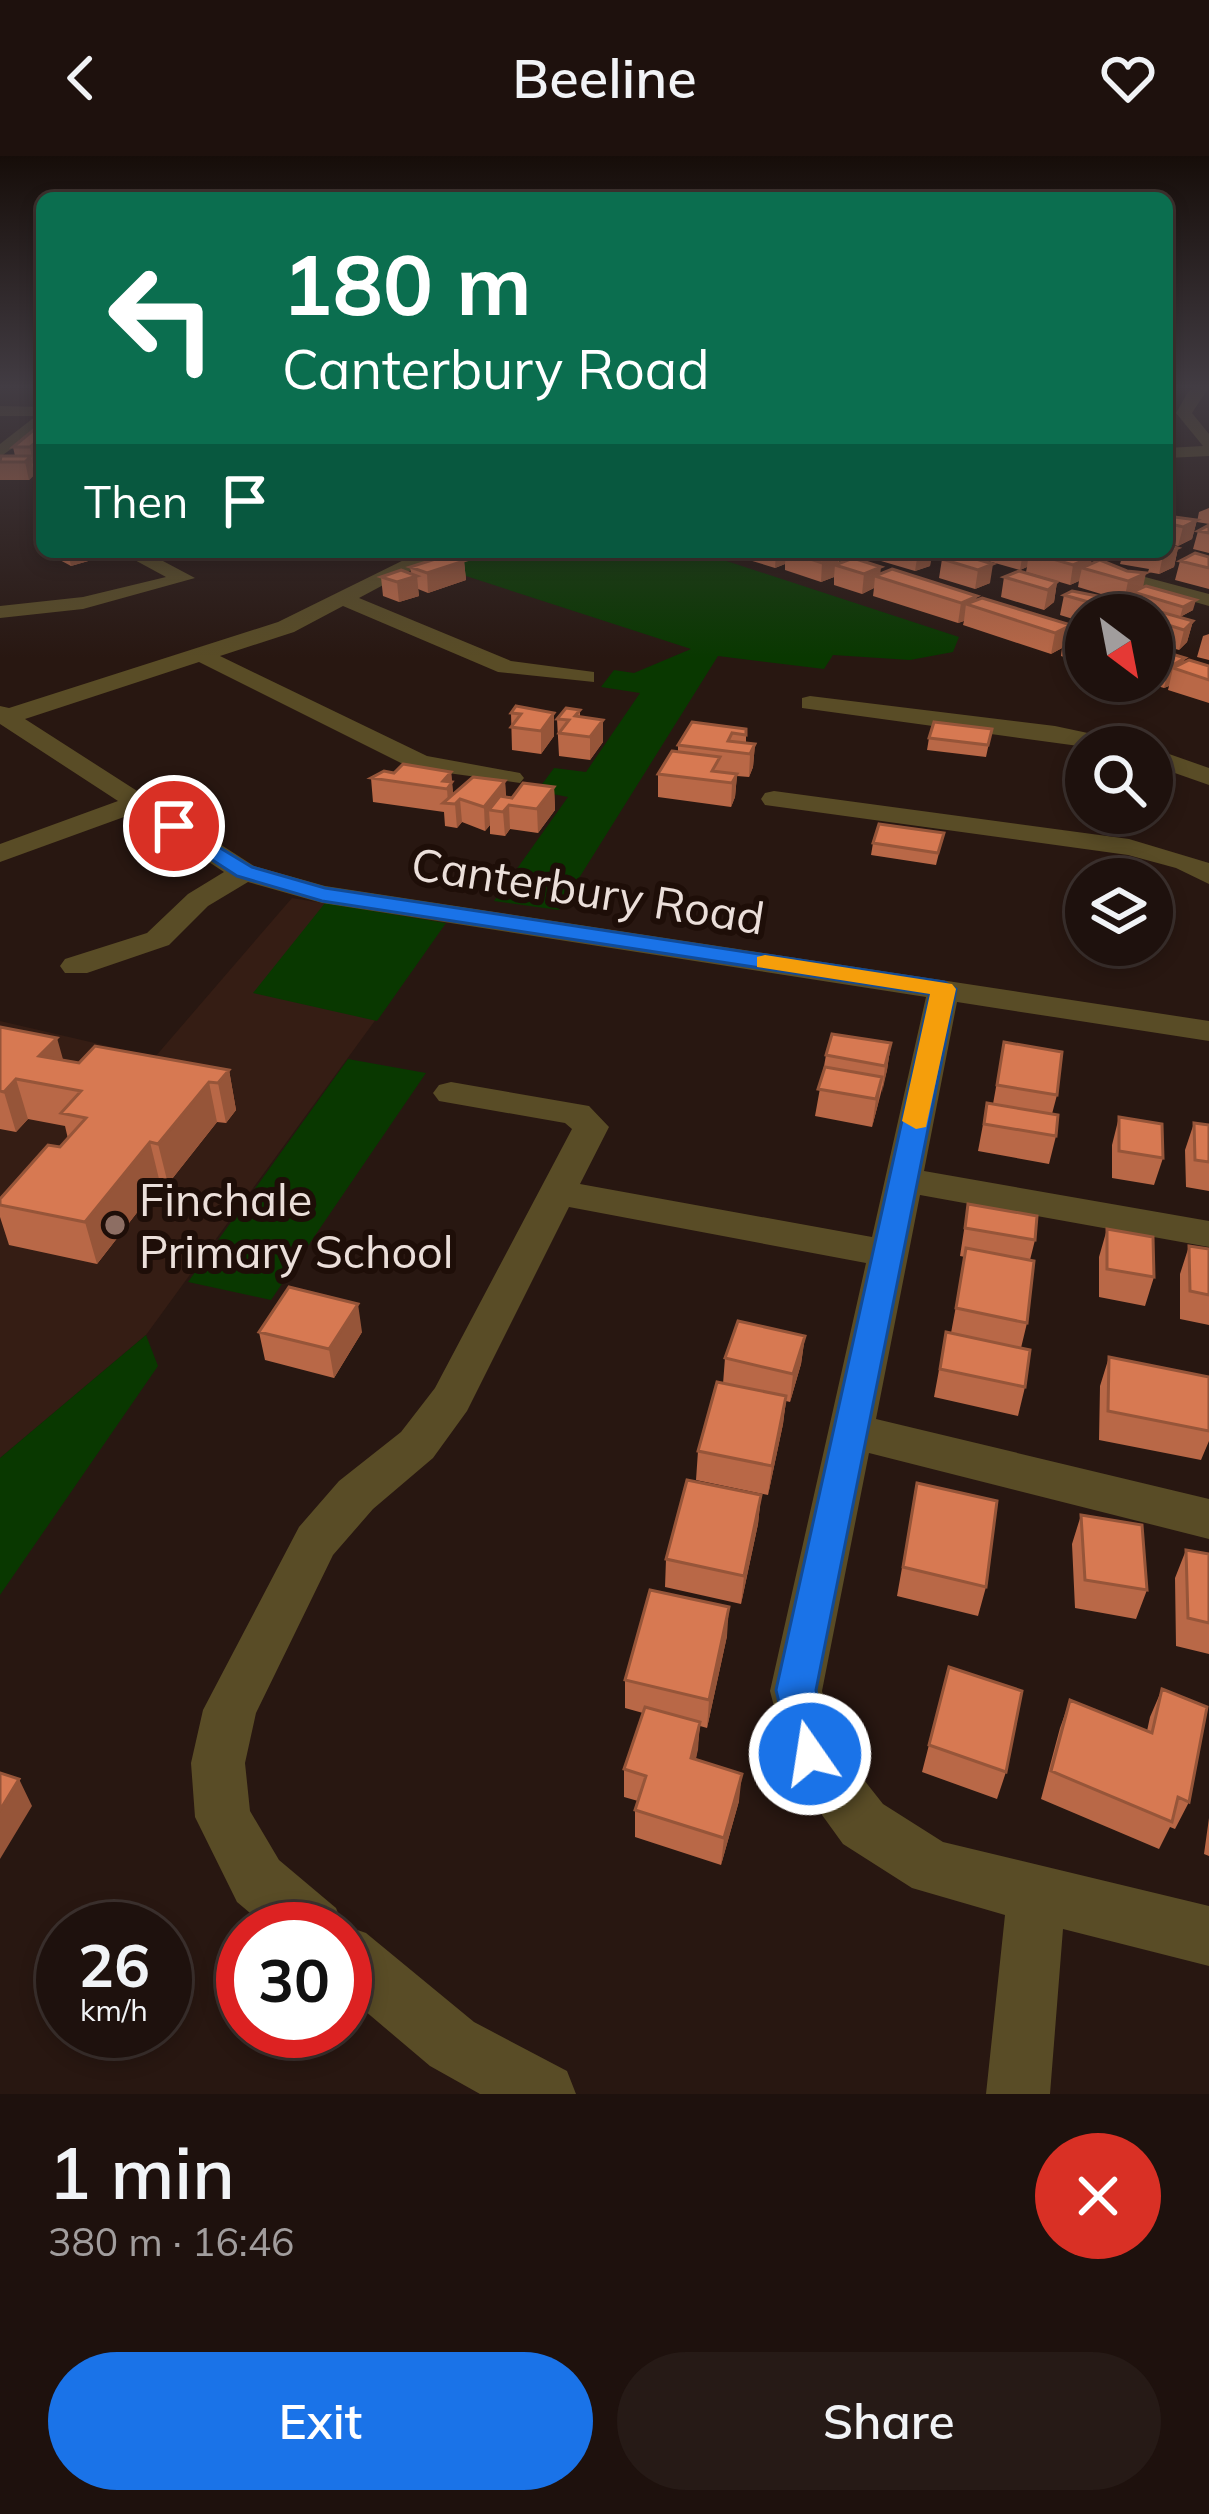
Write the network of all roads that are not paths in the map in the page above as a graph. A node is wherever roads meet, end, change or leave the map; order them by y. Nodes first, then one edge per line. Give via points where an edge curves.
1 (143, 558) edge
2 (423, 558) edge
3 (1052, 558) edge
4 (343, 599) junction
5 (1209, 600) edge
6 (0, 612) edge
7 (202, 656) junction
8 (586, 676) dead end
9 (810, 702) dead end
10 (3, 715) edge
11 (1065, 735) edge
12 (1173, 764) edge
13 (1209, 777) edge
14 (512, 778) dead end
15 (139, 803) junction
16 (758, 832) dead end
17 (0, 854) edge
18 (244, 872) junction
19 (1209, 875) edge
20 (76, 966) dead end
21 (944, 989) junction
22 (1209, 1031) edge
23 (451, 1093) dead end
24 (904, 1180) junction
25 (557, 1192) junction
26 (1209, 1234) edge
27 (887, 1253) junction
28 (850, 1431) junction
29 (1209, 1519) edge
30 (1036, 1896) junction
31 (283, 1902) edge
32 (1209, 1936) edge
33 (372, 1977) edge
34 (544, 2094) edge
35 (1018, 2094) edge

1 - 6 street via 185,578 100,600
2 - 4 street
3 - 5 street
4 - 7 street
4 - 8 street via 506,667
7 - 10 street
7 - 14 street via 420,763
9 - 11 street
10 - 15 street, Canterbury Road
12 - 13 street
15 - 17 street
15 - 18 street, Canterbury Road
16 - 19 street via 777,790 1129,847
18 - 20 street via 198,900 158,939
18 - 21 street, Canterbury Road via 352,900
21 - 22 street, Canterbury Road
21 - 24 street
23 - 25 street via 576,1114 591,1127
24 - 26 street
24 - 27 street
25 - 27 street
25 - 31 street via 451,1399 416,1445 316,1540 230,1710 218,1763 223,1817 258,1881
27 - 28 street
28 - 29 street
28 - 30 street via 796,1690 810,1754 863,1824 932,1868
30 - 32 street
30 - 35 street
33 - 34 street via 452,2044

